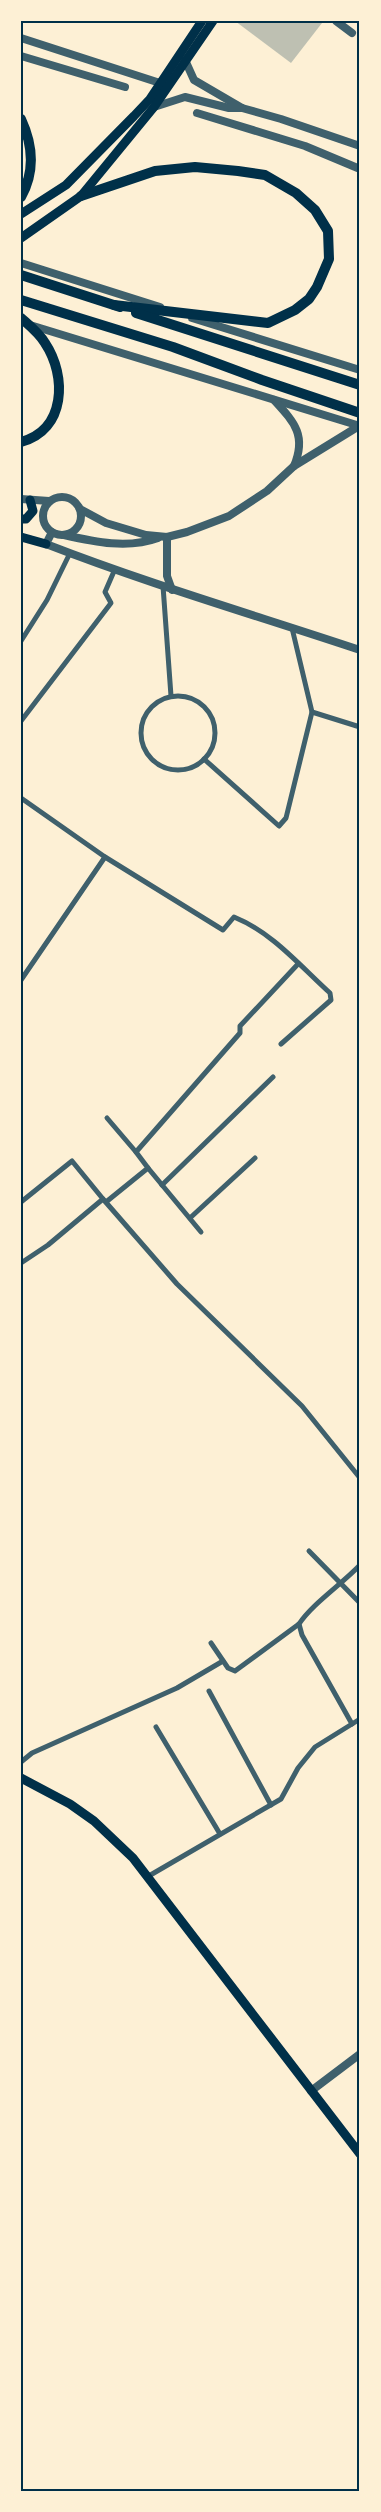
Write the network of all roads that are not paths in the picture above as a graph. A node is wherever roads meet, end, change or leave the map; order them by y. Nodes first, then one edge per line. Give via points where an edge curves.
1 (202, 21) edge
2 (213, 21) edge
3 (336, 21) edge
4 (352, 34) dead end
5 (21, 38) edge
6 (21, 56) edge
7 (185, 60) junction
8 (160, 83) junction
9 (125, 87) dead end
10 (154, 107) junction
11 (242, 108) junction
12 (197, 113) dead end
13 (21, 119) edge
14 (360, 146) edge
15 (360, 169) edge
16 (81, 196) junction
17 (21, 197) edge
18 (21, 214) edge
19 (21, 238) edge
20 (21, 263) edge
21 (21, 275) edge
22 (21, 300) edge
23 (114, 305) junction
24 (179, 314) junction
25 (23, 321) edge
26 (360, 370) edge
27 (360, 385) edge
28 (274, 399) junction
29 (360, 413) edge
30 (359, 426) edge
31 (21, 442) edge
32 (294, 466) junction
33 (26, 499) edge
34 (49, 501) junction
35 (80, 509) junction
36 (21, 519) edge
37 (52, 532) junction
38 (64, 534) junction
39 (21, 537) edge
40 (163, 537) junction
41 (46, 544) junction
42 (70, 553) junction
43 (115, 569) junction
44 (162, 586) junction
45 (172, 590) junction
46 (292, 628) junction
47 (21, 641) edge
48 (360, 650) edge
49 (171, 696) junction
50 (312, 712) junction
51 (24, 714) edge
52 (21, 721) edge
53 (360, 727) edge
54 (204, 759) junction
55 (21, 798) edge
56 (106, 857) junction
57 (298, 964) junction
58 (21, 980) edge
59 (281, 1044) dead end
60 (273, 1077) dead end
61 (107, 1118) dead end
62 (136, 1152) junction
63 (255, 1158) dead end
64 (148, 1168) junction
65 (162, 1185) junction
66 (104, 1200) junction
67 (21, 1202) edge
68 (190, 1218) junction
69 (202, 1232) dead end
70 (21, 1263) edge
71 (360, 1478) edge
72 (309, 1550) dead end
73 (360, 1565) edge
74 (341, 1585) junction
75 (360, 1603) edge
76 (300, 1624) junction
77 (212, 1643) dead end
78 (223, 1661) junction
79 (209, 1691) dead end
80 (360, 1719) edge
81 (352, 1724) junction
82 (156, 1727) dead end
83 (21, 1762) edge
84 (21, 1778) edge
85 (271, 1805) junction
86 (220, 1834) junction
87 (147, 1877) junction
88 (360, 2054) edge
89 (311, 2091) junction
90 (360, 2154) edge

1 - 8 main road
2 - 7 main road
3 - 4 street
5 - 8 street
6 - 9 street
7 - 10 main road
7 - 11 street via 198,84
8 - 18 main road via 81,172 47,199
10 - 11 street via 185,97
10 - 16 main road
11 - 14 street
12 - 15 street via 305,146
13 - 17 highway via 30,142 32,159
16 - 19 main road
16 - 24 highway via 155,171 195,167 265,176 296,193 315,210 328,231 329,259 317,287 295,310 268,323
20 - 24 street
21 - 23 highway
22 - 29 highway via 173,347
23 - 24 highway
23 - 27 highway
24 - 26 street
25 - 28 street
25 - 31 highway via 46,344 60,392 58,405 45,430
28 - 30 street
28 - 32 street via 298,429 299,454
30 - 32 street
32 - 40 street via 267,490 228,516 187,532
33 - 34 street
33 - 36 main road via 33,511 26,519
34 - 35 street via 66,497
34 - 37 street via 42,518
35 - 38 street via 78,526
35 - 40 street via 106,523
37 - 38 street
37 - 41 street
38 - 40 street via 108,543 136,544
39 - 41 main road
40 - 45 street via 167,576
41 - 42 street
42 - 43 street
42 - 47 street via 47,600
43 - 44 street
43 - 51 street via 105,592 110,603
44 - 45 street
44 - 49 street
45 - 46 street
46 - 48 street
46 - 50 street
49 - 54 street via 186,696 210,712 215,725 215,740
49 - 54 street via 147,712 142,740 148,754 171,770 186,770
50 - 53 street
50 - 54 street via 286,818 279,826
51 - 52 street
55 - 56 street
56 - 57 street via 223,930 234,918 248,923 277,941
56 - 58 street
57 - 59 street via 330,993 331,1000
57 - 62 street via 240,1026 240,1033
60 - 65 street
61 - 62 street
62 - 64 street
63 - 68 street
64 - 65 street
64 - 66 street
65 - 68 street
66 - 67 street via 72,1161
66 - 70 street
66 - 71 street via 177,1284 302,1406
68 - 69 street
72 - 74 street
73 - 74 street
74 - 75 street
74 - 76 street via 306,1614
76 - 78 street via 235,1670 228,1668
76 - 81 street via 302,1635
77 - 78 street
78 - 83 street via 177,1688 32,1753
79 - 85 street
80 - 81 street
81 - 85 street via 315,1747 298,1768 281,1799
82 - 86 street
84 - 87 main road via 94,1821 133,1858
85 - 86 street
86 - 87 street
87 - 89 main road
88 - 89 street
89 - 90 main road

